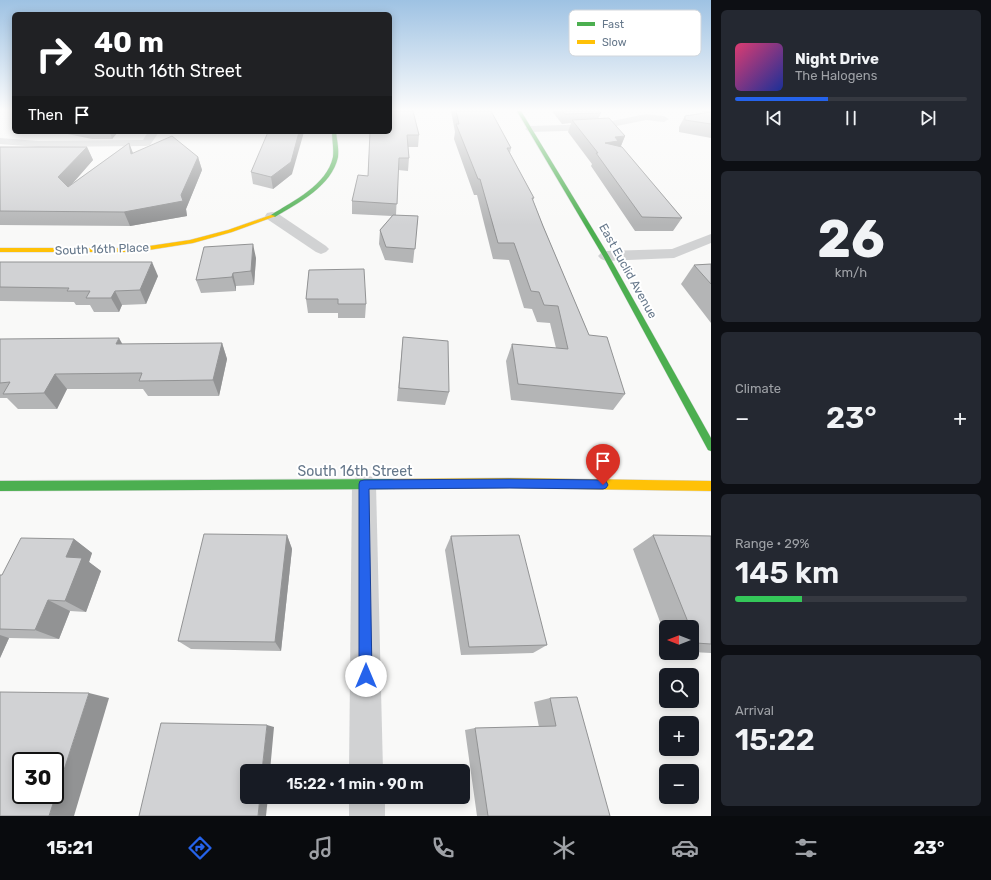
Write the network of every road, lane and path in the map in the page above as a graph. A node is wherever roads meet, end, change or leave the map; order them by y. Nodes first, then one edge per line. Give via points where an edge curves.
1 (335, 149) edge
2 (542, 149) edge
3 (272, 216) junction
4 (711, 238) edge
5 (321, 249) dead end
6 (0, 250) edge
7 (606, 256) junction
8 (711, 446) edge
9 (364, 484) junction
10 (0, 486) edge
11 (711, 486) edge
12 (366, 764) edge
13 (367, 804) edge
14 (367, 816) edge

1 - 3 street, South 16th Place via 335,157 328,174 306,195
2 - 7 street, East Euclid Avenue
3 - 5 street
3 - 6 street, South 16th Place via 191,242 136,250
4 - 7 street via 674,253
7 - 8 street, East Euclid Avenue
9 - 10 street, South 16th Street
9 - 11 street, South 16th Street
9 - 12 street
13 - 14 street

